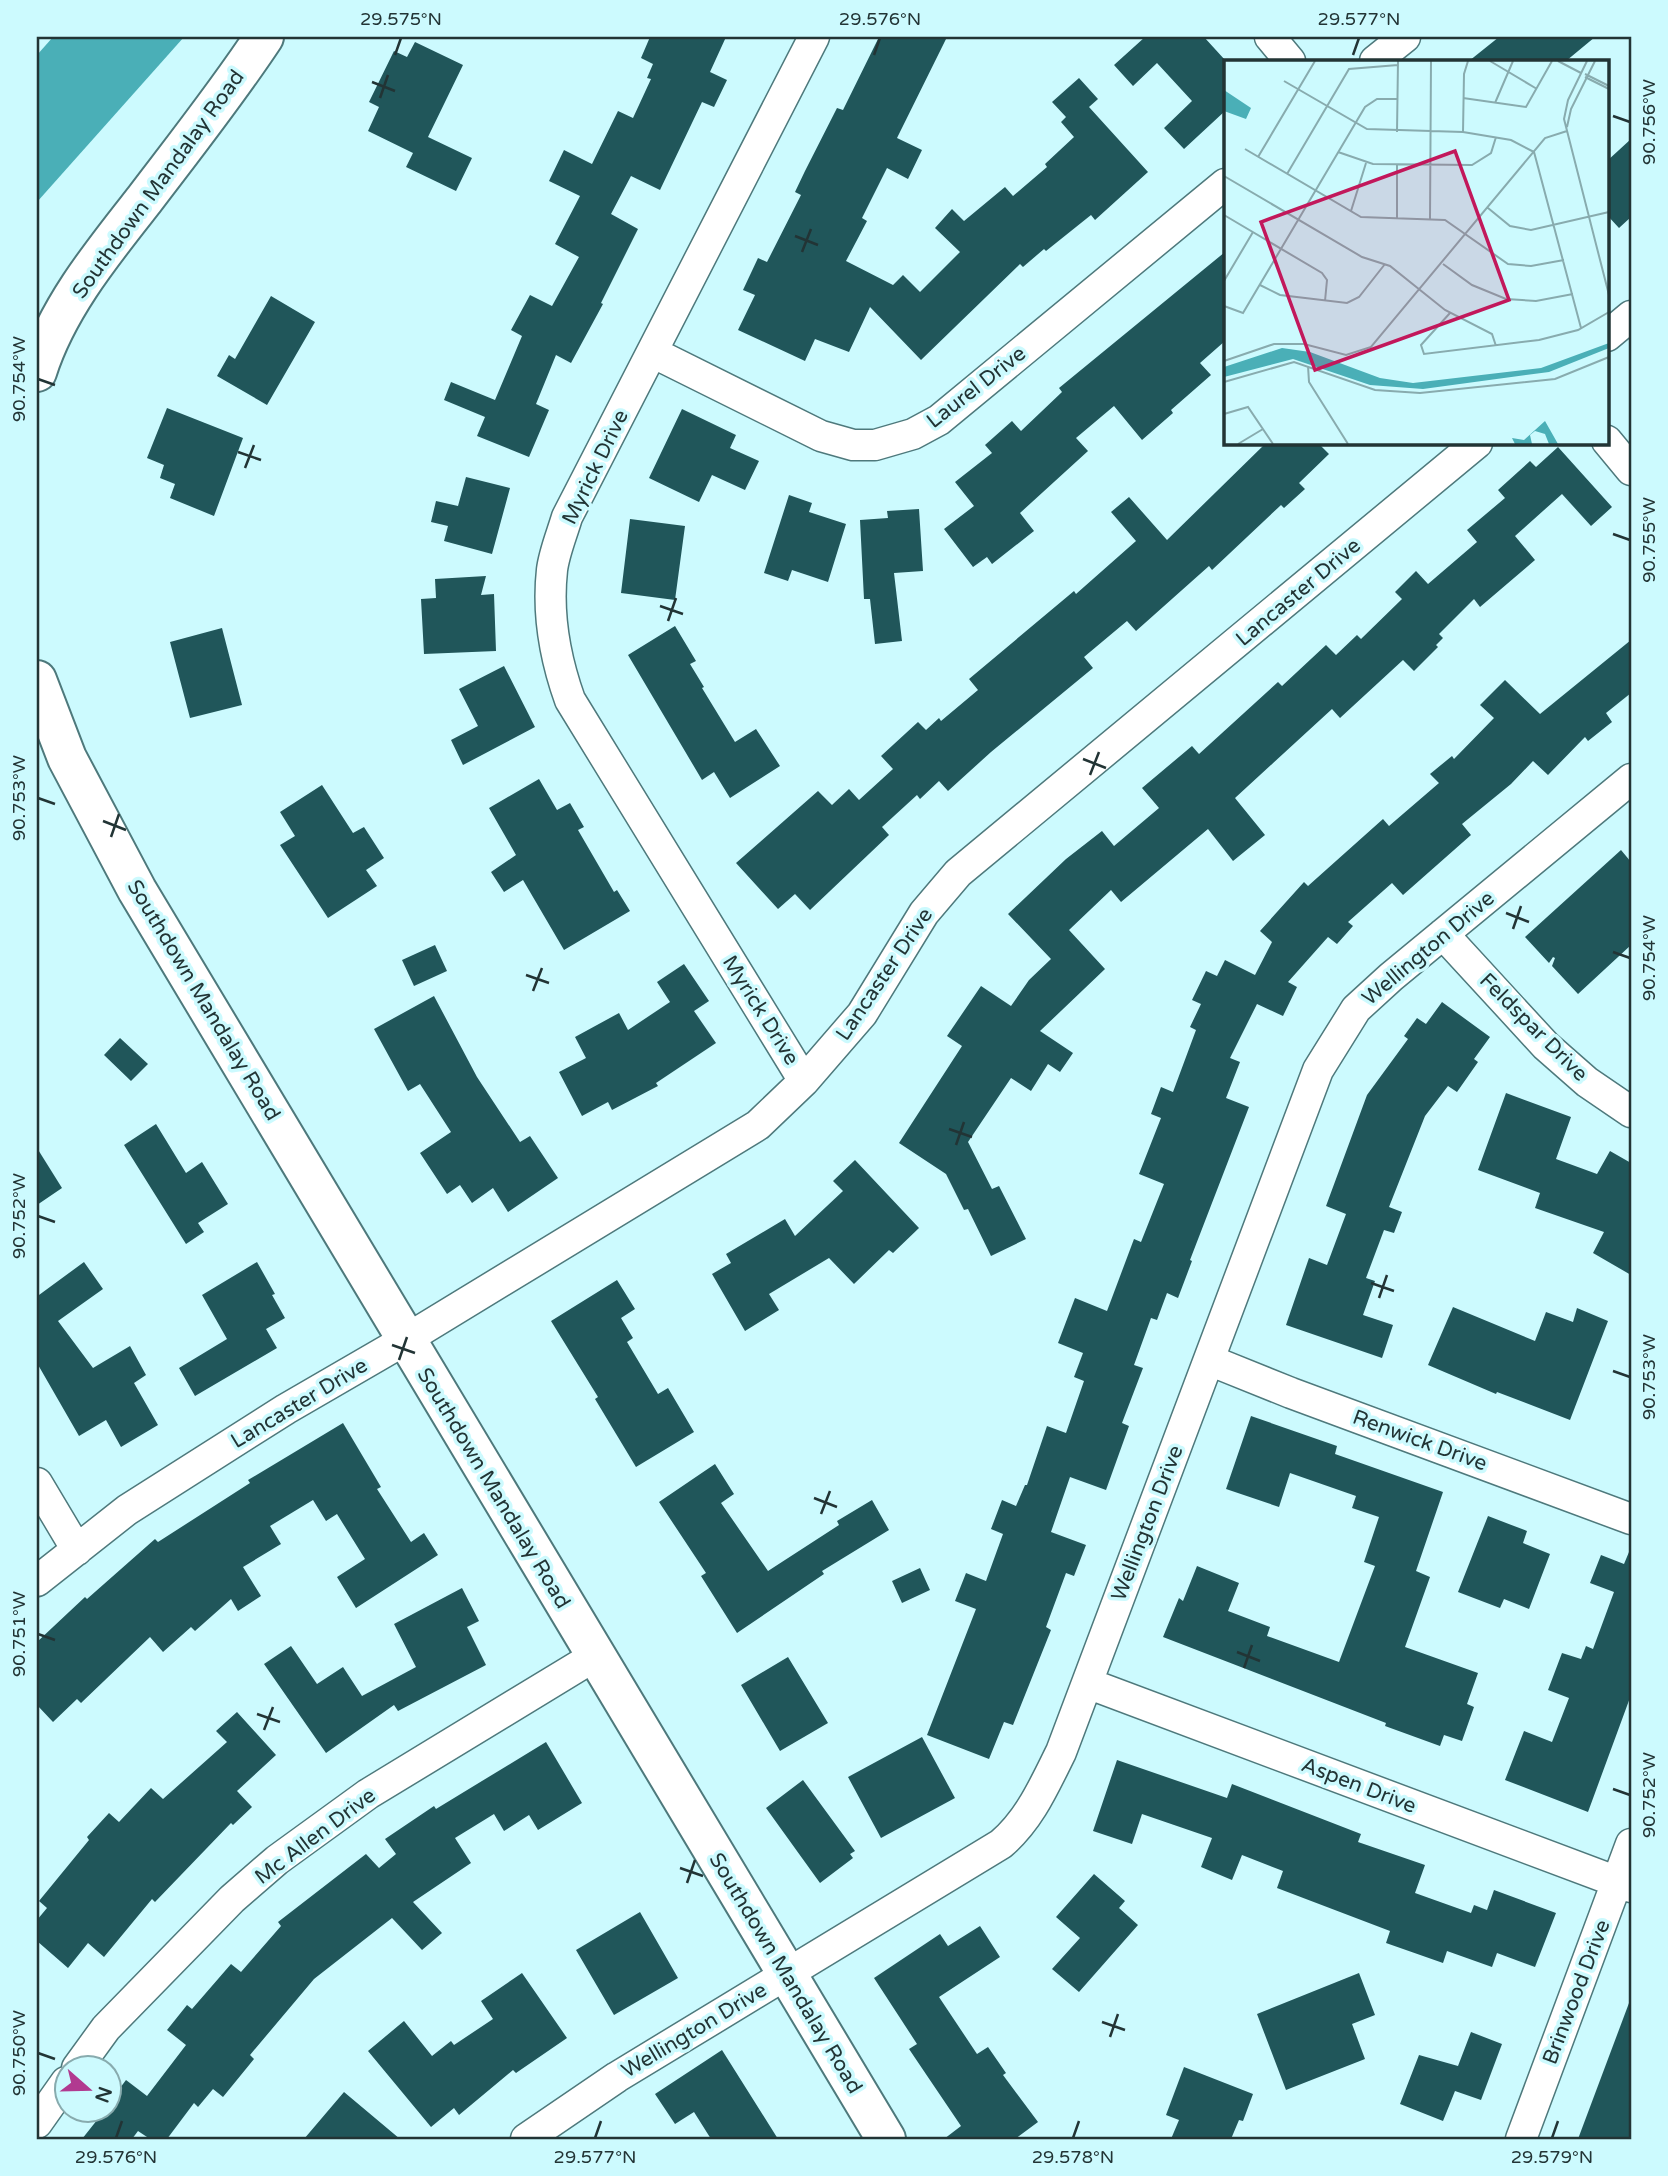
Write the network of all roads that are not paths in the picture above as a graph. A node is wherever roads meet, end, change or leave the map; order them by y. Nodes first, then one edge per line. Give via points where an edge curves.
1 (264, 37) edge
2 (814, 37) edge
3 (1270, 37) edge
4 (1405, 37) edge
5 (1289, 60) edge
6 (1376, 60) edge
7 (1224, 185) edge
8 (1631, 316) edge
9 (1608, 335) edge
10 (652, 352) junction
11 (37, 372) edge
12 (1608, 442) edge
13 (1476, 444) edge
14 (1631, 470) edge
15 (37, 680) edge
16 (1631, 779) edge
17 (1443, 934) junction
18 (804, 1081) junction
19 (1631, 1112) edge
20 (405, 1340) junction
21 (1209, 1360) junction
22 (37, 1483) edge
23 (1631, 1519) edge
24 (77, 1550) junction
25 (37, 1581) edge
26 (595, 1656) junction
27 (1087, 1683) junction
28 (1631, 1844) edge
29 (1624, 1884) edge
30 (786, 1974) junction
31 (87, 2054) edge
32 (52, 2102) edge
33 (37, 2123) edge
34 (526, 2139) edge
35 (886, 2139) edge
36 (1521, 2139) edge

1 - 11 street, Southdown Mandalay Road via 231,87 101,255 63,316
2 - 10 street, Myrick Drive
3 - 5 street
4 - 6 street
7 - 10 street, Laurel Drive via 939,419 912,434 875,445 853,445 821,436
8 - 9 street
10 - 18 street, Myrick Drive via 568,517 552,568 551,618 558,668 570,700
12 - 14 street
13 - 18 street, Lancaster Drive via 958,873 924,913 862,1014
15 - 20 street, Southdown Mandalay Road via 67,758 137,890
16 - 17 street, Wellington Drive
17 - 19 street, Feldspar Drive via 1546,1046
17 - 21 street, Wellington Drive via 1356,1009 1318,1070
18 - 20 street, Lancaster Drive via 758,1125
20 - 24 street, Lancaster Drive via 135,1505
20 - 26 street, Southdown Mandalay Road
21 - 23 street, Renwick Drive
21 - 27 street, Wellington Drive
22 - 24 street
24 - 25 street, Lancaster Drive
26 - 30 street, Southdown Mandalay Road
26 - 31 street, Mc Allen Drive via 368,1794 277,1860 232,1899 106,2028
27 - 29 street, Aspen Drive
27 - 30 street, Wellington Drive via 1061,1752 1017,1830
28 - 29 street, Brinwood Drive
29 - 36 street, Brinwood Drive
30 - 34 street, Wellington Drive via 617,2077
30 - 35 street, Southdown Mandalay Road
32 - 33 street

